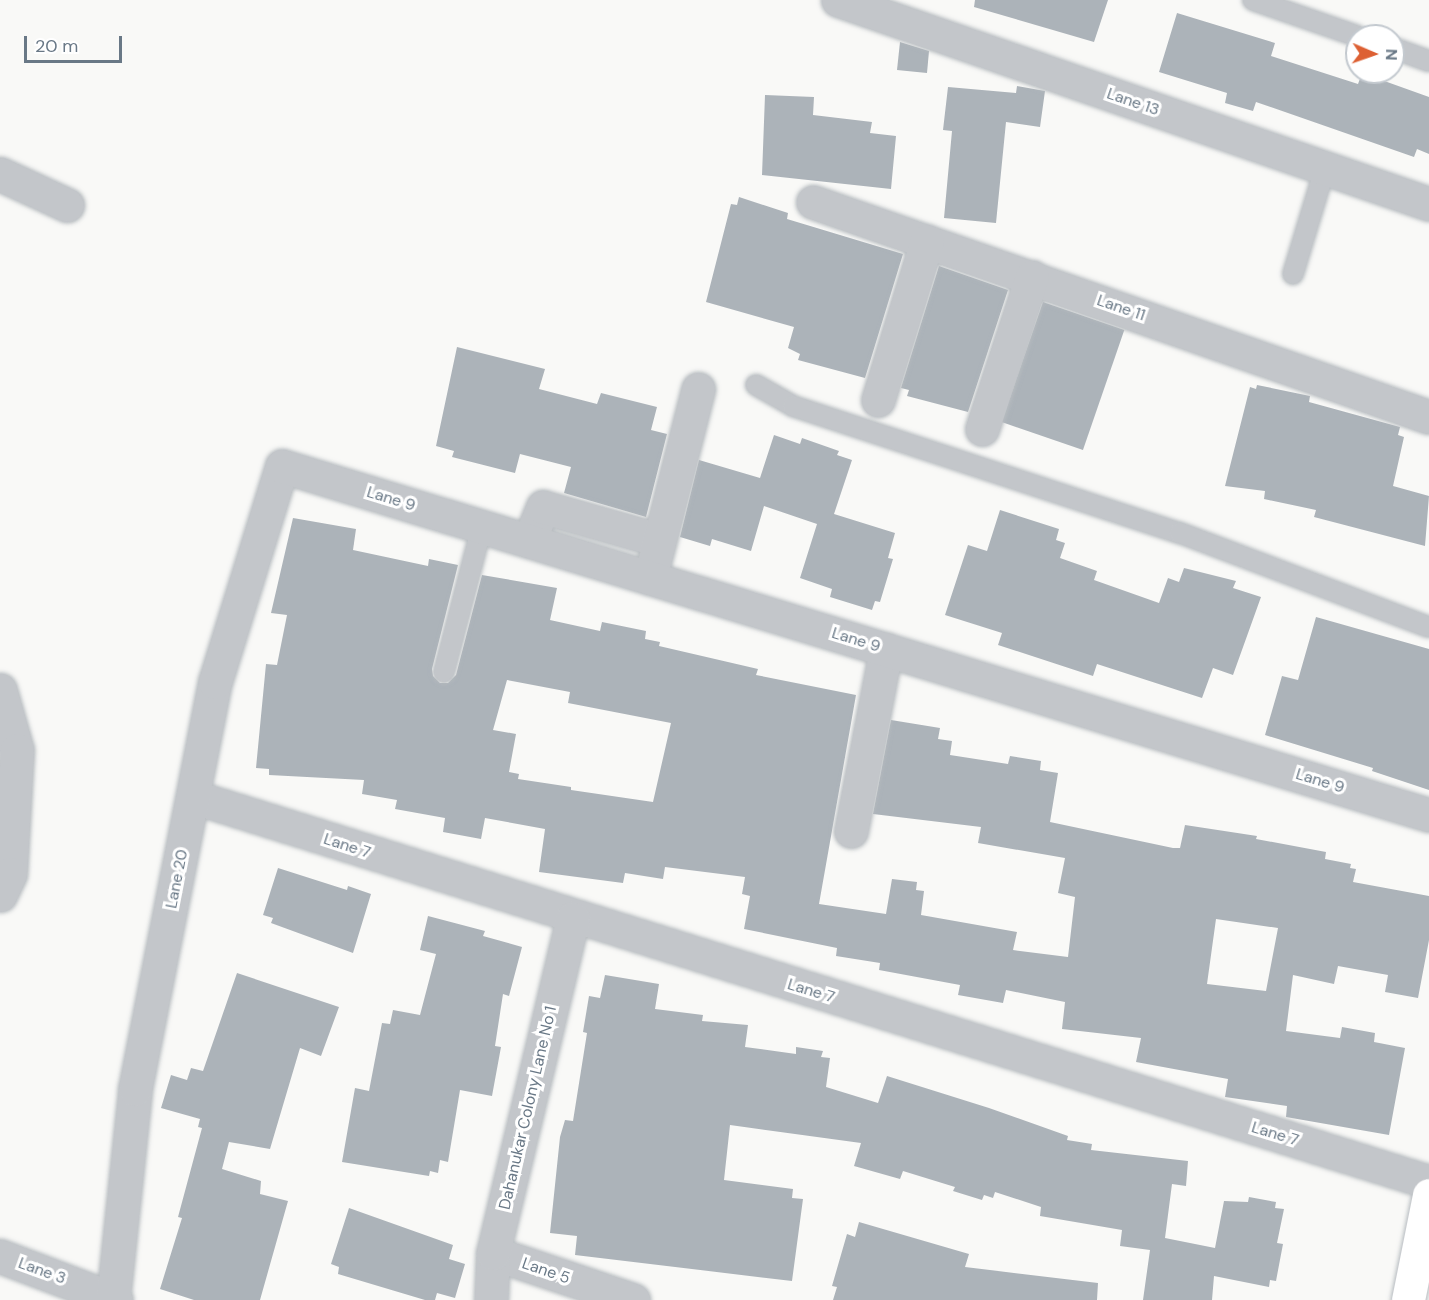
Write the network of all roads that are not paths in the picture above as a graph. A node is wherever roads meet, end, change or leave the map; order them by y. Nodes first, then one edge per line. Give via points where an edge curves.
1 (838, 0) edge
2 (1253, 0) edge
3 (1345, 32) edge
4 (1405, 52) edge
5 (1429, 61) edge
6 (1325, 168) junction
7 (0, 174) edge
8 (813, 202) dead end
9 (1429, 204) edge
10 (67, 206) dead end
11 (927, 241) junction
12 (1293, 274) dead end
13 (1032, 277) junction
14 (756, 385) dead end
15 (698, 389) dead end
16 (878, 400) dead end
17 (1429, 417) edge
18 (982, 429) dead end
19 (282, 466) joint
20 (482, 526) junction
21 (659, 540) junction
22 (529, 541) junction
23 (650, 578) junction
24 (1429, 627) edge
25 (886, 649) junction
26 (444, 672) dead end
27 (0, 690) edge
28 (194, 797) junction
29 (1429, 814) edge
30 (851, 831) dead end
31 (0, 895) edge
32 (573, 918) junction
33 (1429, 1182) edge
34 (1429, 1195) edge
35 (493, 1253) junction
36 (0, 1256) edge
37 (114, 1299) edge
38 (491, 1300) edge
39 (633, 1300) edge
40 (1407, 1300) edge

1 - 6 street, Lane 13
2 - 3 lane
4 - 5 lane
6 - 9 street, Lane 13
6 - 12 lane
7 - 10 street
8 - 11 street, Lane 11
11 - 13 street, Lane 11
11 - 16 street
13 - 17 street, Lane 11
13 - 18 street
14 - 24 lane via 793,406 1180,533
15 - 21 street
19 - 20 street, Lane 9
19 - 28 street, Lane 20 via 215,682
20 - 22 street, Lane 9
20 - 26 lane
21 - 22 street via 543,507
21 - 23 street
22 - 23 street, Lane 9
23 - 25 street, Lane 9
25 - 29 street, Lane 9
25 - 30 street
27 - 31 street via 17,750 10,874
28 - 32 street, Lane 7
28 - 37 street, Lane 20 via 135,1089
32 - 33 street, Lane 7
32 - 35 street, Dahanukar Colony Lane No 1
34 - 40 street
35 - 38 street, Dahanukar Colony Lane No 1
35 - 39 street, Lane 5
36 - 37 street, Lane 3

